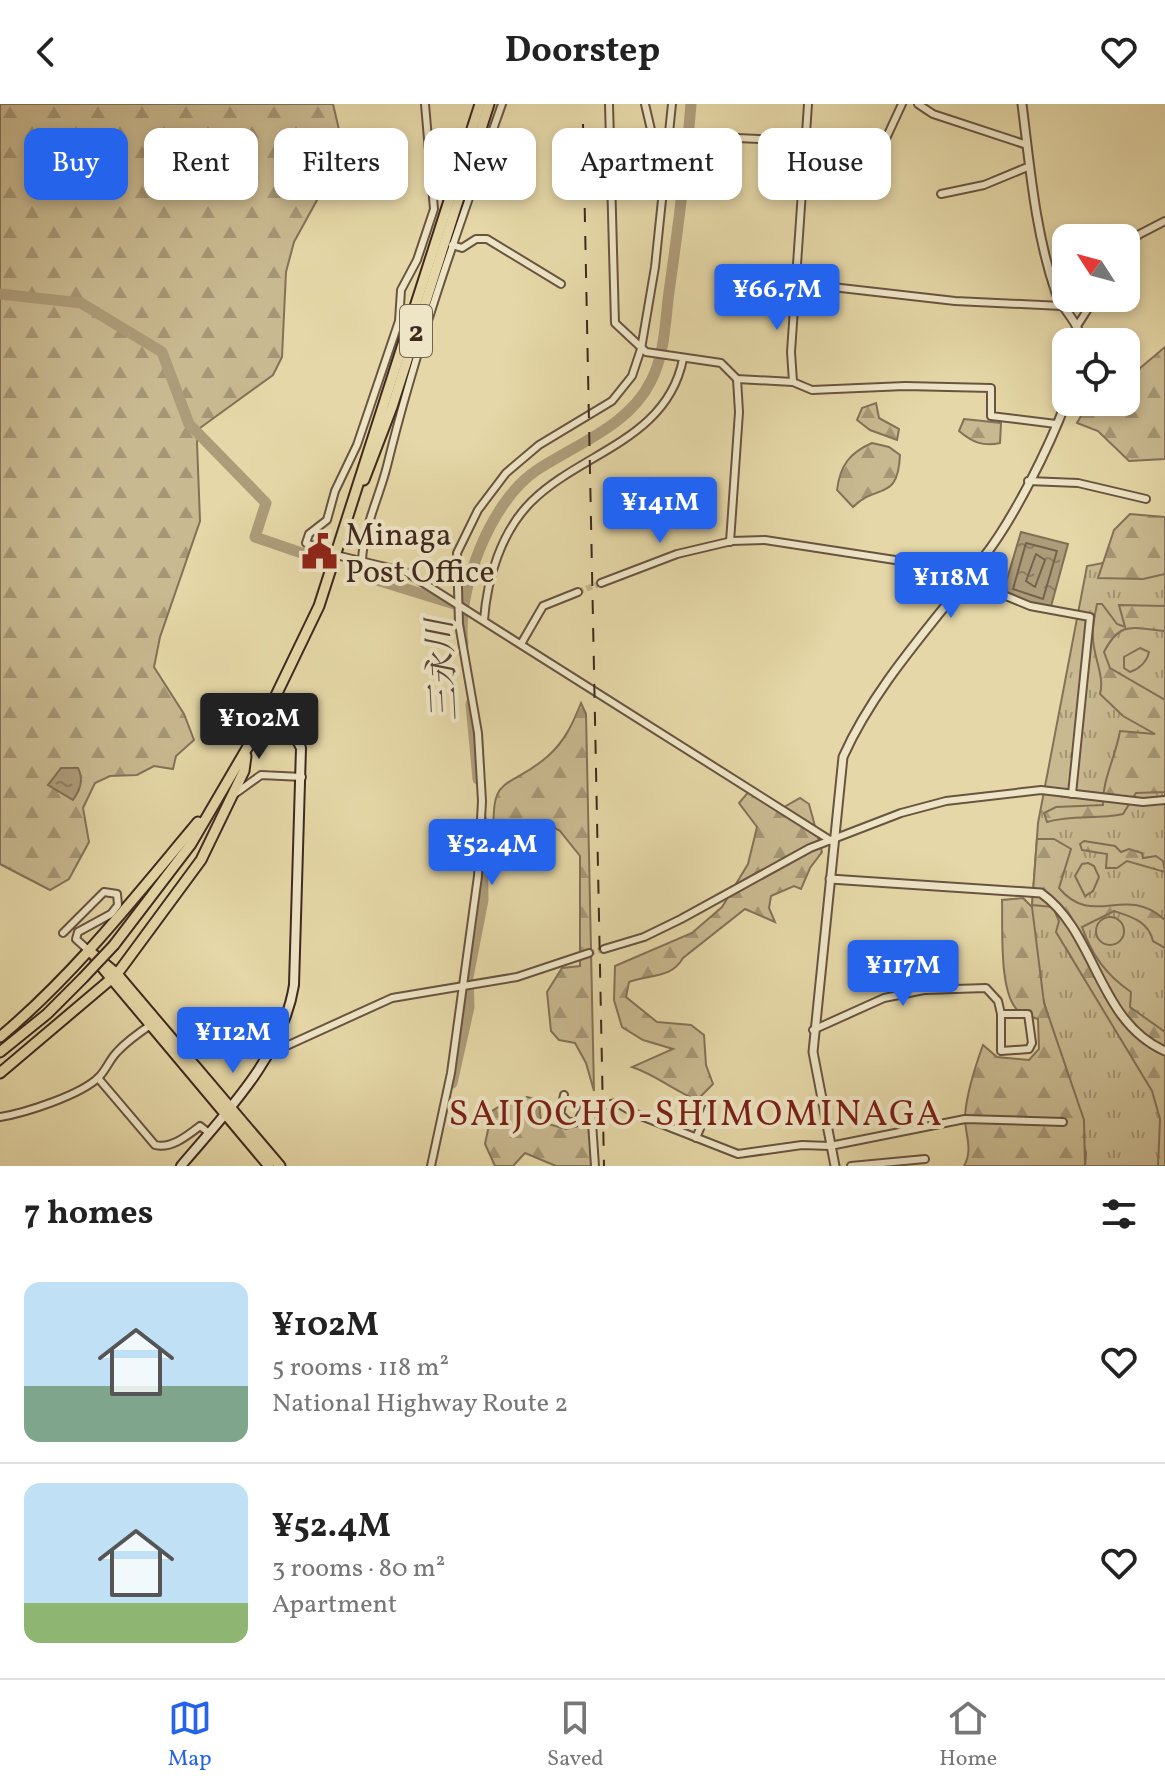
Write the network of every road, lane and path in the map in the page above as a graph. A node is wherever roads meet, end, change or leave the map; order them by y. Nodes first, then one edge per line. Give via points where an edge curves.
1 (425, 104) edge
2 (480, 104) edge
3 (489, 104) edge
4 (502, 104) edge
5 (609, 104) edge
6 (645, 104) edge
7 (672, 104) edge
8 (808, 104) edge
9 (902, 104) edge
10 (918, 104) edge
11 (1022, 104) edge
12 (649, 128) edge
13 (671, 128) edge
14 (807, 128) edge
15 (891, 128) edge
16 (1027, 145) junction
17 (1030, 166) junction
18 (941, 194) dead end
19 (663, 200) edge
20 (803, 200) edge
21 (1165, 221) edge
22 (1140, 234) edge
23 (452, 245) junction
24 (1052, 279) edge
25 (797, 283) junction
26 (561, 284) dead end
27 (1052, 306) edge
28 (1066, 312) edge
29 (1086, 312) edge
30 (1077, 326) joint
31 (644, 350) junction
32 (681, 358) junction
33 (737, 379) junction
34 (793, 382) junction
35 (1060, 416) edge
36 (1056, 424) junction
37 (1028, 481) junction
38 (1146, 499) dead end
39 (730, 542) junction
40 (336, 555) junction
41 (362, 560) junction
42 (965, 579) junction
43 (601, 583) tunnel mouth
44 (578, 592) tunnel mouth
45 (459, 604) junction
46 (484, 620) junction
47 (521, 644) junction
48 (267, 714) junction
49 (247, 749) junction
50 (302, 777) junction
51 (1072, 794) junction
52 (233, 795) junction
53 (1165, 800) edge
54 (216, 801) junction
55 (833, 842) junction
56 (830, 879) junction
57 (63, 933) dead end
58 (604, 949) tunnel mouth
59 (88, 950) junction
60 (589, 953) tunnel mouth
61 (114, 977) junction
62 (463, 986) junction
63 (1001, 1014) junction
64 (153, 1023) junction
65 (813, 1030) junction
66 (0, 1037) edge
67 (272, 1046) junction
68 (1165, 1051) edge
69 (0, 1052) edge
70 (0, 1073) edge
71 (98, 1078) junction
72 (564, 1095) dead end
73 (709, 1107) dead end
74 (591, 1108) junction
75 (227, 1111) junction
76 (0, 1117) edge
77 (1063, 1122) dead end
78 (209, 1133) junction
79 (696, 1138) junction
80 (830, 1146) junction
81 (925, 1159) dead end
82 (181, 1166) edge
83 (269, 1166) edge
84 (280, 1166) edge
85 (431, 1166) edge
86 (595, 1166) edge
87 (835, 1166) edge
88 (851, 1166) edge

1 - 40 street via 434,209 401,290 399,321 357,445 327,520 306,538 312,546
2 - 40 main road, 2
3 - 40 main road, 2 via 392,407
4 - 23 street
5 - 31 street via 615,323
6 - 12 street
7 - 13 street
8 - 14 street
9 - 15 street
10 - 16 street via 933,114
11 - 16 street
16 - 17 street
17 - 18 street via 984,185
17 - 24 street
19 - 31 street
20 - 25 street
21 - 22 street
23 - 26 street via 462,248 487,239
23 - 41 street via 365,529
25 - 27 street via 955,301
25 - 34 street
28 - 30 street
29 - 30 street
31 - 32 street
31 - 45 street via 620,394 522,458 478,510 457,553
32 - 33 street via 721,363
32 - 46 street via 675,385 639,431 568,473 523,511 492,573
33 - 34 street
33 - 39 street
34 - 36 street via 812,390 991,388 991,416
35 - 36 street
36 - 37 street
37 - 38 street via 1078,483
37 - 42 street via 1001,533
39 - 42 street via 775,541 908,562
39 - 43 street via 677,554
40 - 41 street
40 - 48 main road, 2 via 319,606
41 - 45 street via 406,572
42 - 51 street via 1030,606 1090,617
42 - 55 street via 854,733 843,757
44 - 47 street via 543,606
45 - 46 street
45 - 62 street via 482,801
46 - 47 street
47 - 55 street
48 - 49 main road, 2
48 - 50 main road via 296,736
49 - 52 main road
49 - 54 main road, 2
50 - 52 street via 261,775
50 - 67 main road via 294,985 290,1010
51 - 53 street
51 - 55 street via 1041,790 958,799 901,813
52 - 61 main road via 201,860
54 - 59 main road via 150,884
54 - 69 main road, 2, bridge via 158,892 114,945 47,1014
55 - 56 street
55 - 58 street via 810,848 644,937
56 - 65 street
56 - 68 street via 1041,893 1065,918 1120,1014
57 - 59 street via 104,892 117,894 118,905 111,914 78,932 76,939
59 - 61 main road
59 - 66 main road
60 - 62 street via 517,977
61 - 64 main road
61 - 70 main road
62 - 67 street via 392,998 282,1048
62 - 85 street
63 - 63 street via 1028,1014 1029,1049 1001,1051
63 - 65 street via 986,988 924,990 884,998
64 - 71 street via 118,1051
64 - 75 main road
65 - 80 street via 813,1068
67 - 75 main road
71 - 76 street via 59,1102
71 - 78 street via 155,1145 183,1139 200,1126
72 - 74 street via 564,1120 577,1122 584,1109
73 - 79 street
74 - 79 street via 617,1103
74 - 86 street
75 - 78 main road
75 - 83 main road
75 - 84 main road
77 - 80 street via 965,1119
78 - 82 main road
79 - 80 street via 738,1154
80 - 87 street
81 - 88 street

